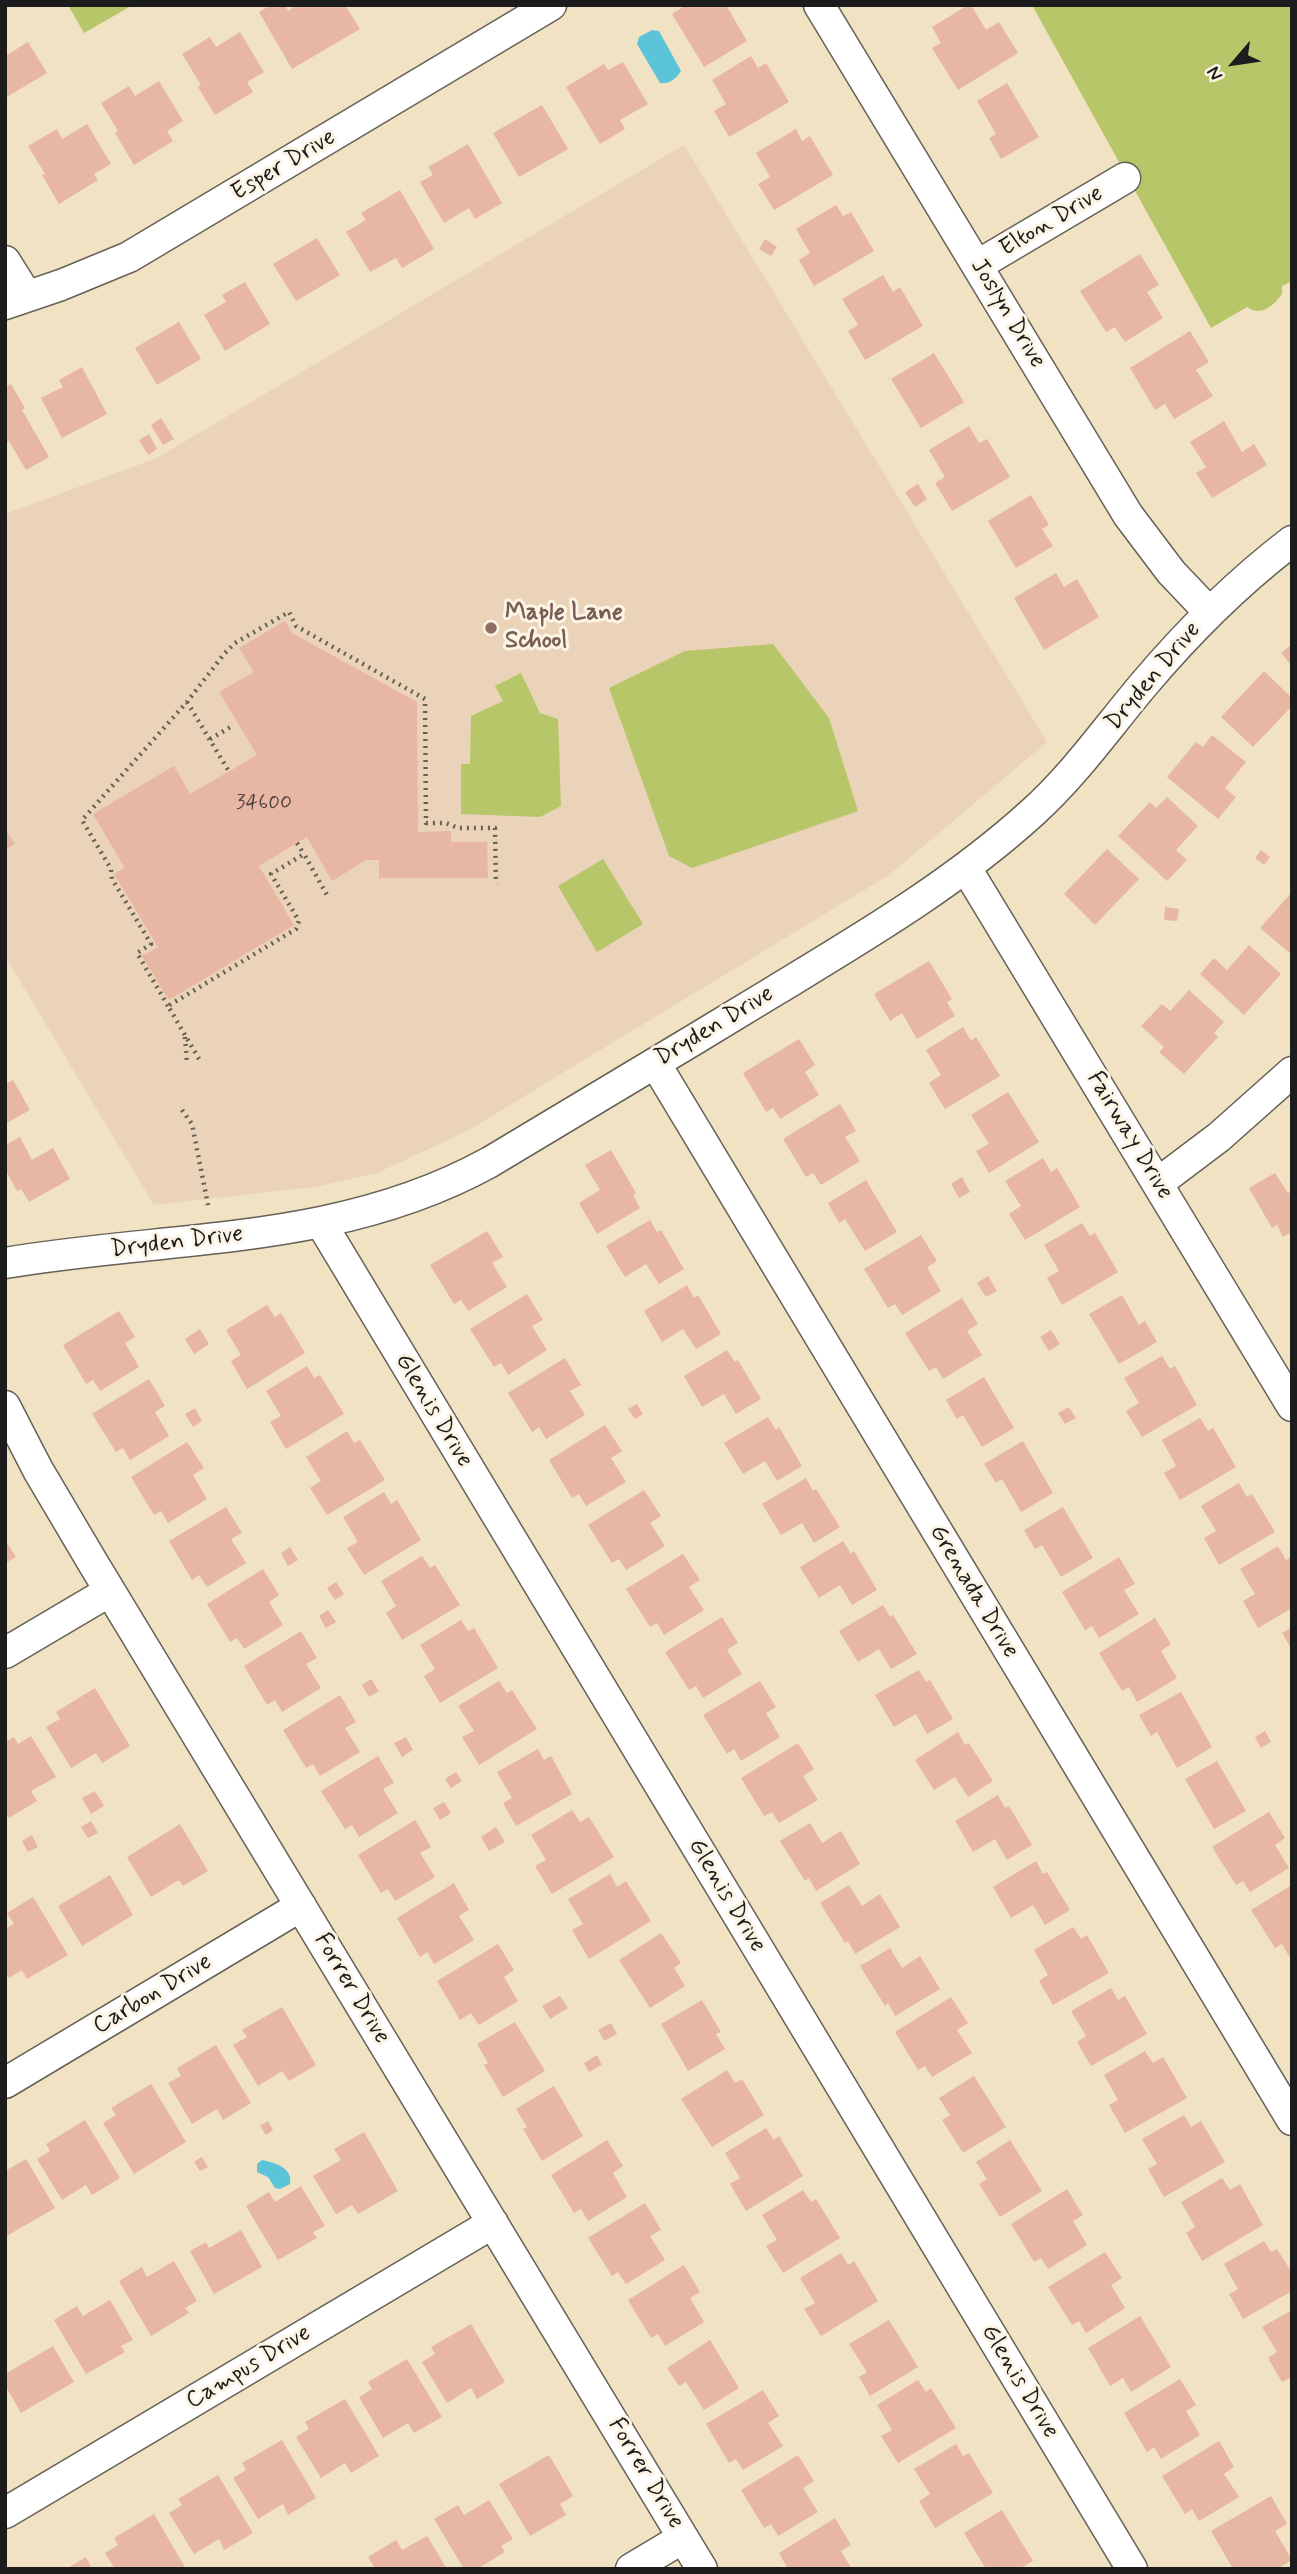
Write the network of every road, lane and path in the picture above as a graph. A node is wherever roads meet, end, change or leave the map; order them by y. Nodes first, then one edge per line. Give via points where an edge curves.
1 (551, 5) edge
2 (819, 5) edge
3 (1125, 178) dead end
4 (5, 261) edge
5 (978, 265) junction
6 (16, 300) edge
7 (1292, 541) edge
8 (1209, 612) junction
9 (187, 702) junction
10 (234, 725) dead end
11 (209, 740) junction
12 (228, 770) dead end
13 (297, 843) dead end
14 (303, 855) junction
15 (966, 868) junction
16 (496, 884) dead end
17 (327, 895) dead end
18 (168, 1006) junction
19 (185, 1035) junction
20 (199, 1059) dead end
21 (655, 1063) junction
22 (187, 1064) dead end
23 (1292, 1072) edge
24 (182, 1110) dead end
25 (1158, 1183) junction
26 (208, 1205) dead end
27 (321, 1223) junction
28 (5, 1263) edge
29 (5, 1406) edge
30 (1292, 1406) edge
31 (110, 1591) junction
32 (5, 1653) edge
33 (301, 1906) junction
34 (5, 2083) edge
35 (1292, 2120) edge
36 (493, 2223) junction
37 (5, 2513) edge
38 (683, 2538) junction
39 (631, 2569) edge
40 (702, 2569) edge
41 (1132, 2569) edge

1 - 6 street, Esper Drive via 129,257
2 - 5 street, Joslyn Drive
3 - 5 street, Elton Drive
4 - 6 street
5 - 8 street, Joslyn Drive via 1128,515 1171,572
7 - 8 street, Dryden Drive
8 - 15 street, Dryden Drive via 1068,777
9 - 11 path
9 - 16 path via 235,643 289,612 296,626 425,699 426,823 495,828
9 - 18 path via 82,820 152,944 137,953
10 - 11 path
11 - 12 path
13 - 14 path
14 - 17 path
14 - 18 path via 271,874 299,921 296,929
15 - 21 street, Dryden Drive via 896,917
15 - 25 street, Fairway Drive
18 - 19 path
19 - 20 path
19 - 22 path
21 - 27 street, Dryden Drive via 449,1185
21 - 35 street, Grenada Drive
23 - 25 street
24 - 26 path via 192,1124
25 - 30 street, Fairway Drive
27 - 28 street, Dryden Drive
27 - 41 street, Glenis Drive
29 - 31 street, Forrer Drive
31 - 32 street
31 - 33 street, Forrer Drive
33 - 34 street, Carbon Drive
33 - 36 street, Forrer Drive
36 - 37 street, Campus Drive
36 - 38 street, Forrer Drive
38 - 39 street
38 - 40 street, Forrer Drive

